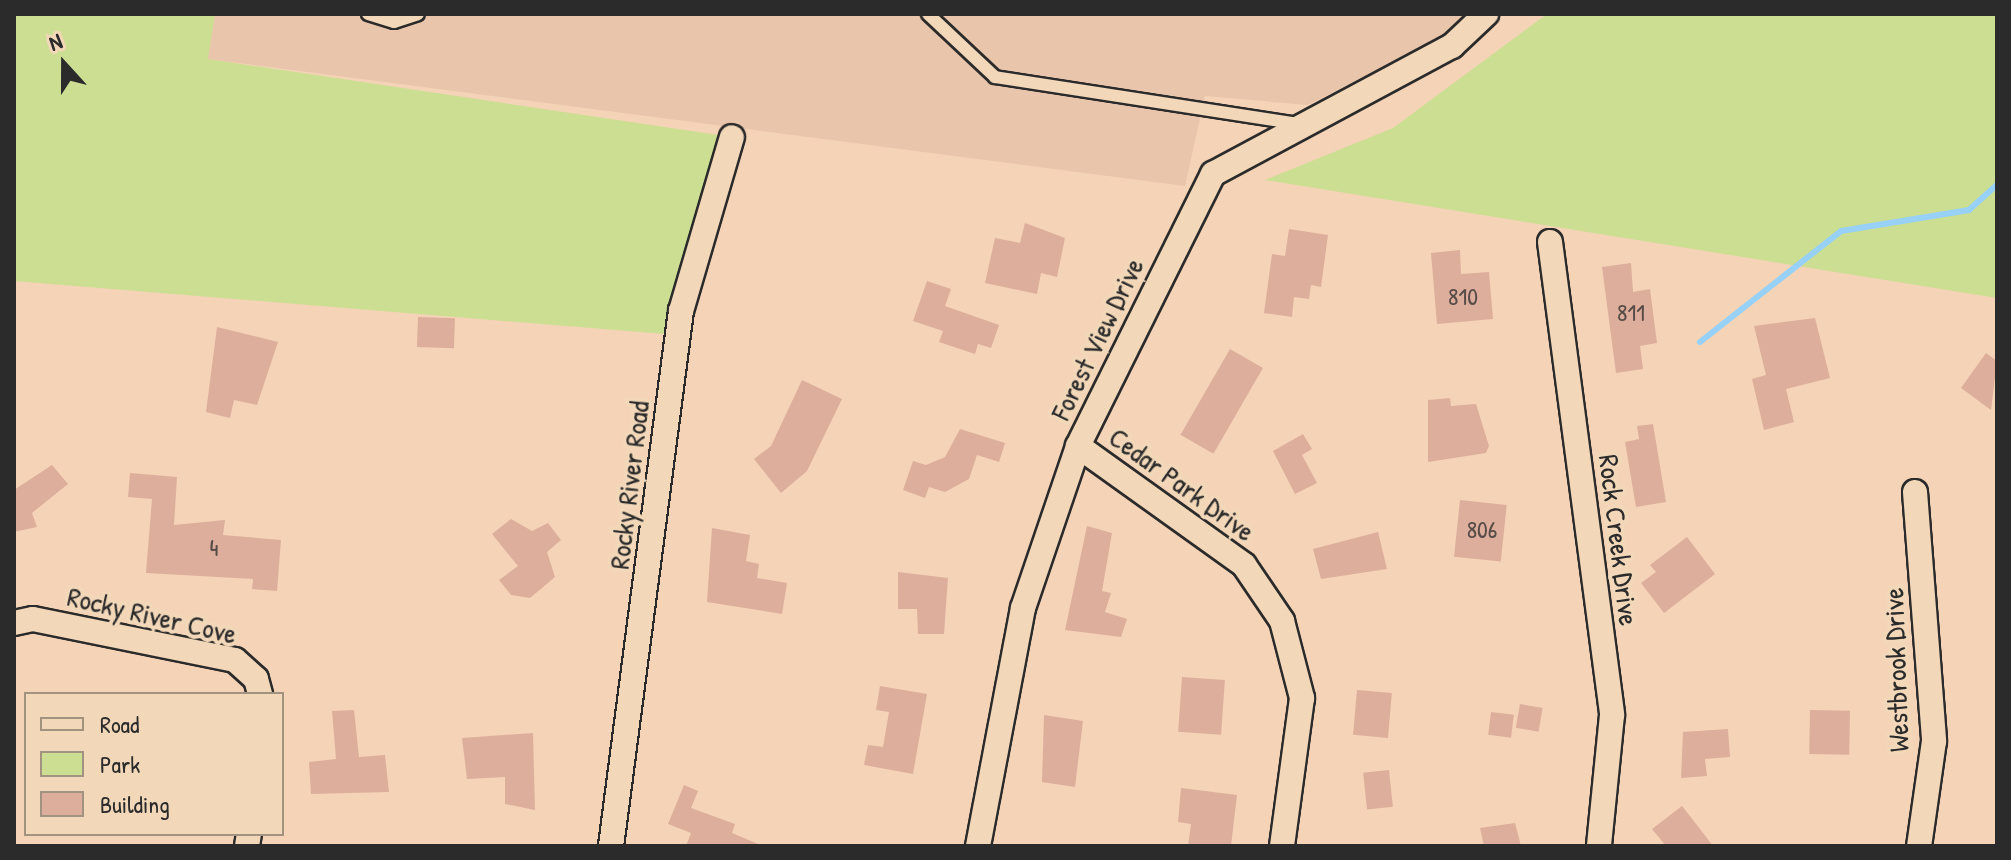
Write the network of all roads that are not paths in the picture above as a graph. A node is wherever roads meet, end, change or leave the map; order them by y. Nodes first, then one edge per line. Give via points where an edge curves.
1 (368, 14) edge
2 (418, 14) edge
3 (928, 14) edge
4 (1486, 14) edge
5 (1305, 124) junction
6 (732, 137) dead end
7 (1550, 242) dead end
8 (1078, 446) junction
9 (1915, 492) dead end
10 (14, 623) edge
11 (259, 692) edge
12 (611, 846) edge
13 (978, 846) edge
14 (1282, 846) edge
15 (1599, 846) edge
16 (1919, 846) edge

1 - 2 lane via 394,22
3 - 5 lane via 995,77
4 - 5 street, Forest View Drive via 1452,46
5 - 8 street, Forest View Drive via 1213,174
6 - 12 street, Rocky River Road via 681,311
7 - 15 street, Rock Creek Drive via 1612,715
8 - 13 street, Forest View Drive via 1023,608
8 - 14 street, Cedar Park Drive via 1244,565 1282,621 1302,698
9 - 16 street, Westbrook Drive via 1934,741
10 - 11 street, Rocky River Cove via 33,619 235,660 256,679

